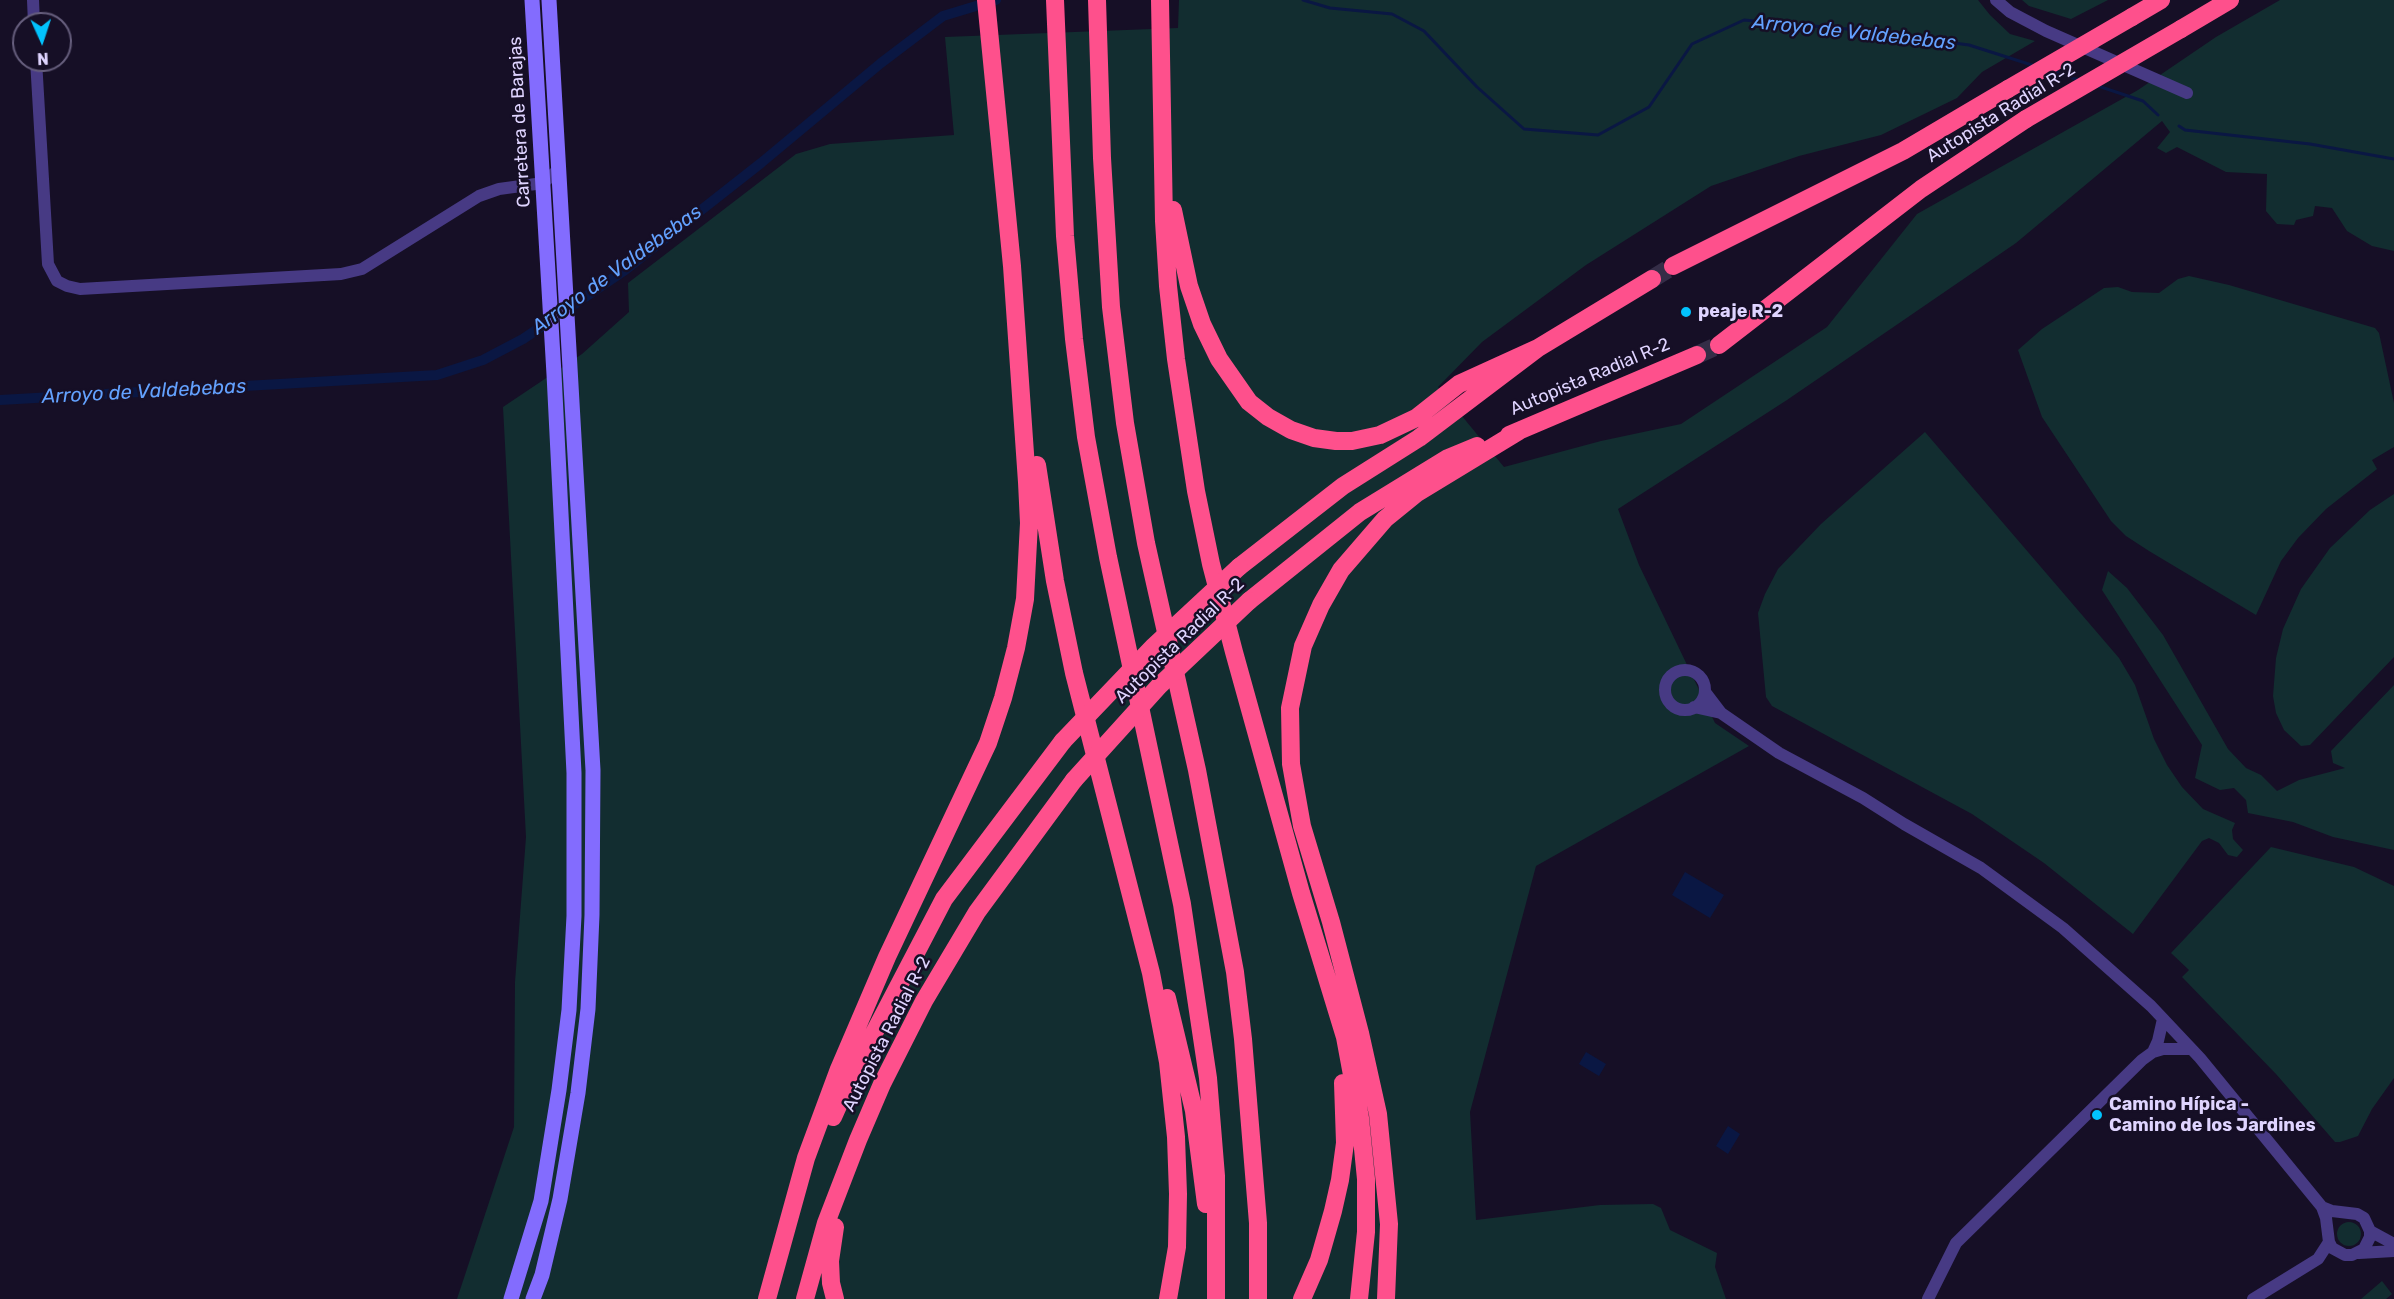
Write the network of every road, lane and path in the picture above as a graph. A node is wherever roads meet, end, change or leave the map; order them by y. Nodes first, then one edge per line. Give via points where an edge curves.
1 (532, 0) edge
2 (549, 0) edge
3 (986, 0) edge
4 (1055, 0) edge
5 (1097, 0) edge
6 (1160, 0) edge
7 (1996, 0) edge
8 (2161, 0) edge
9 (2230, 0) edge
10 (37, 72) edge
11 (2187, 93) dead end
12 (1162, 128) junction
13 (559, 169) junction
14 (543, 183) junction
15 (1012, 266) junction
16 (1673, 266) tunnel mouth
17 (1652, 279) tunnel mouth
18 (1719, 345) tunnel mouth
19 (1538, 348) junction
20 (1697, 355) tunnel mouth
21 (1519, 431) junction
22 (1705, 692) junction
23 (1694, 708) junction
24 (1721, 713) junction
25 (1105, 793) junction
26 (1318, 946) junction
27 (2163, 1019) junction
28 (2191, 1049) junction
29 (2153, 1052) junction
30 (858, 1140) junction
31 (2322, 1207) junction
32 (2343, 1213) junction
33 (2328, 1228) junction
34 (2370, 1231) junction
35 (782, 1242) junction
36 (2328, 1242) junction
37 (2394, 1244) edge
38 (2394, 1251) edge
39 (2359, 1253) junction
40 (511, 1299) edge
41 (533, 1299) edge
42 (767, 1299) edge
43 (805, 1299) edge
44 (836, 1299) edge
45 (1168, 1299) edge
46 (1211, 1299) edge
47 (1216, 1299) edge
48 (1258, 1299) edge
49 (1302, 1299) edge
50 (1359, 1299) edge
51 (1386, 1299) edge
52 (1928, 1299) edge
53 (2253, 1299) edge

1 - 14 street, Carretera de Barajas
2 - 13 street, Carretera de Barajas
3 - 15 highway
4 - 47 highway via 1065,236 1082,404 1107,556 1182,904 1206,1067 1216,1176
5 - 48 highway via 1101,158 1111,307 1125,423 1235,972 1258,1223
6 - 12 highway
7 - 11 street via 2046,31
8 - 16 highway, Autopista Radial R-2, bridge via 1903,151
9 - 18 highway, Autopista Radial R-2, bridge via 2026,119 1921,189
10 - 14 street via 48,264 57,281 80,289 341,274 379,260 479,196
12 - 19 highway via 1177,233 1196,307 1227,372 1249,402 1268,417 1291,430 1320,439 1352,441 1372,437 1416,418 1459,384
12 - 26 highway via 1168,286 1196,491 1236,663
13 - 14 street
13 - 41 street, Carretera de Barajas via 593,770 592,927 578,1093 560,1199
14 - 40 street, Carretera de Barajas via 574,773 574,916 569,1010 541,1201
15 - 25 highway via 1051,558 1074,674
15 - 35 highway via 1029,523 1025,599 1016,648 1004,698 984,751 839,1068 806,1158
17 - 19 highway, Autopista Radial R-2
19 - 35 highway, Autopista Radial R-2, bridge via 1419,438 1342,486 1239,567 1154,646 1063,741 945,899 850,1079
20 - 21 highway, Autopista Radial R-2
21 - 30 highway, Autopista Radial R-2, bridge via 1448,458 1360,512 1249,601 1159,686 1074,780 977,912 924,1001
21 - 51 highway via 1401,506 1341,570 1303,646 1290,708 1291,764 1302,826 1340,956 1378,1114 1389,1224
22 - 23 street
22 - 23 street via 1700,677 1691,671 1680,671 1667,681 1666,698 1673,706 1683,710
22 - 24 street
23 - 24 street
24 - 27 street via 1779,753 1981,868 2063,928
25 - 45 highway via 1153,983 1173,1104 1178,1217
25 - 46 highway via 1153,945 1194,1111 1204,1183
26 - 49 highway via 1341,1062 1345,1143 1334,1211
26 - 50 highway via 1345,1037 1360,1118 1366,1232
27 - 28 street
27 - 29 street
28 - 29 street
28 - 31 street
29 - 52 street via 1956,1243
30 - 43 highway via 826,1223
30 - 44 highway via 834,1232 830,1261
31 - 32 street
31 - 33 street
32 - 33 street
32 - 34 street via 2357,1214
33 - 36 street
34 - 37 street
34 - 39 street via 2368,1244
35 - 42 highway
36 - 39 street via 2345,1255
36 - 53 street via 2318,1259
38 - 39 street

